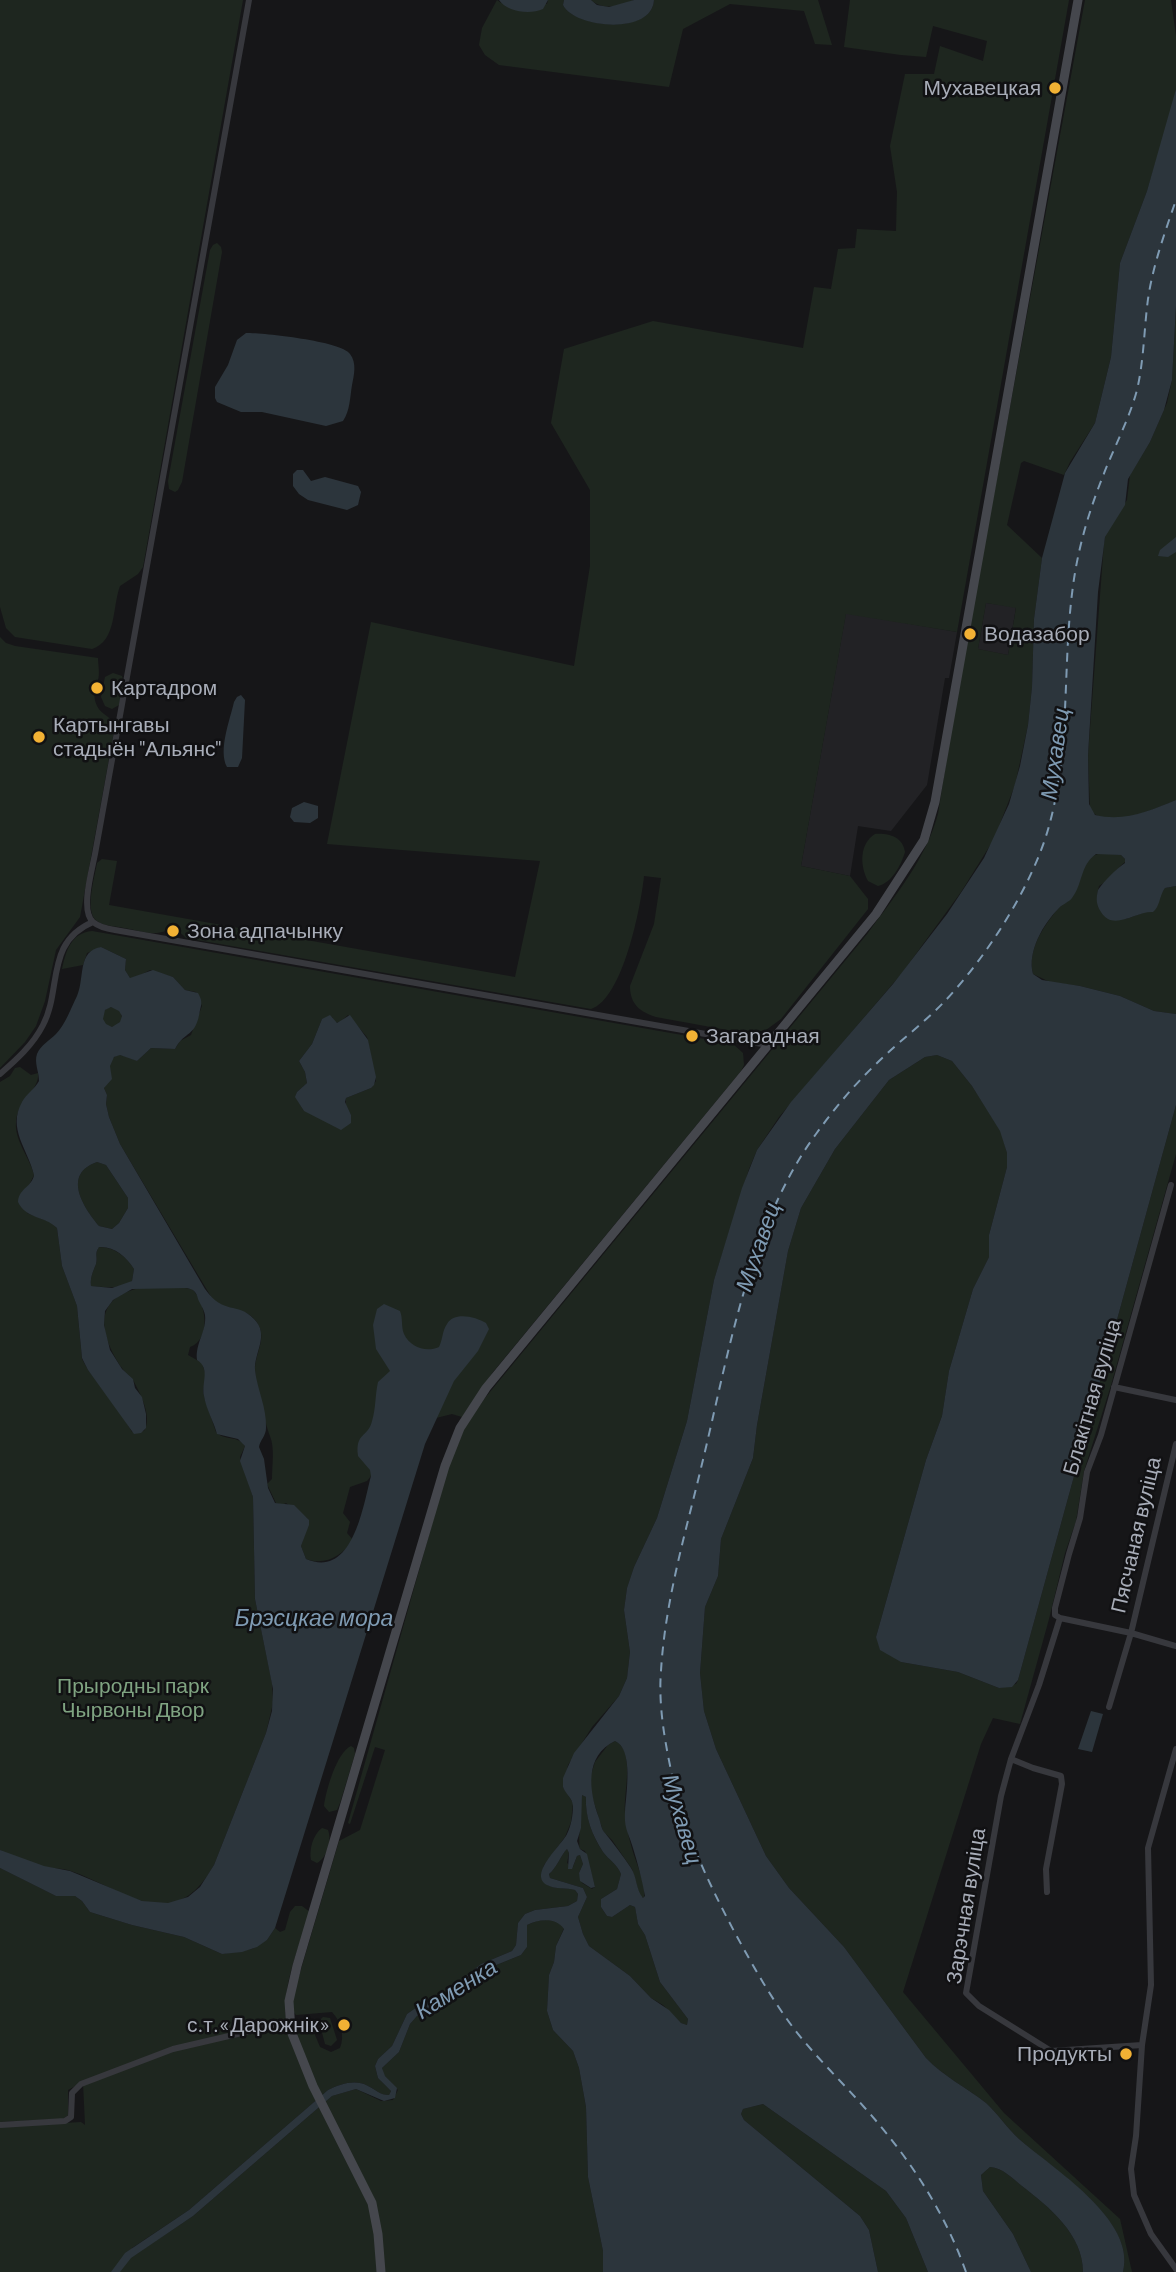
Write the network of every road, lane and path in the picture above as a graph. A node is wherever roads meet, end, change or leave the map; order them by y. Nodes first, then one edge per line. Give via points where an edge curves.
1 (249, 0) edge
2 (1078, 0) edge
3 (93, 922) junction
4 (768, 1045) junction
5 (0, 1074) edge
6 (1171, 1185) dead end
7 (1114, 1387) junction
8 (1176, 1400) edge
9 (1176, 1444) edge
10 (1060, 1618) junction
11 (1131, 1633) junction
12 (1176, 1646) edge
13 (1109, 1707) dead end
14 (1176, 1749) edge
15 (1011, 1759) junction
16 (1048, 1892) dead end
17 (289, 2022) junction
18 (1142, 2045) junction
19 (0, 2125) edge
20 (1176, 2269) edge
21 (382, 2272) edge

1 - 3 street via 86,906
2 - 4 street via 931,821 918,850 876,914
3 - 4 street via 115,930
3 - 5 street via 74,934 61,953 43,1026
4 - 17 street via 486,1388 460,1428 297,1966
6 - 7 street, Блакітная вуліца
7 - 8 street
7 - 10 street, Блакітная вуліца via 1087,1472 1080,1518 1055,1608
9 - 11 street, Пясчаная вуліца
10 - 11 street
10 - 15 street, Блакітная вуліца
11 - 12 street
11 - 13 street, Пясчаная вуліца
14 - 18 street via 1148,1848 1151,1985
15 - 16 street via 1061,1776 1046,1869
15 - 18 street, Зарэчная вуліца via 967,1993 979,2006 1051,2051
17 - 19 street via 173,2049 81,2084 72,2093 71,2117 65,2121
17 - 21 street via 313,2086 372,2203
18 - 20 street via 1131,2169 1134,2195 1151,2234

